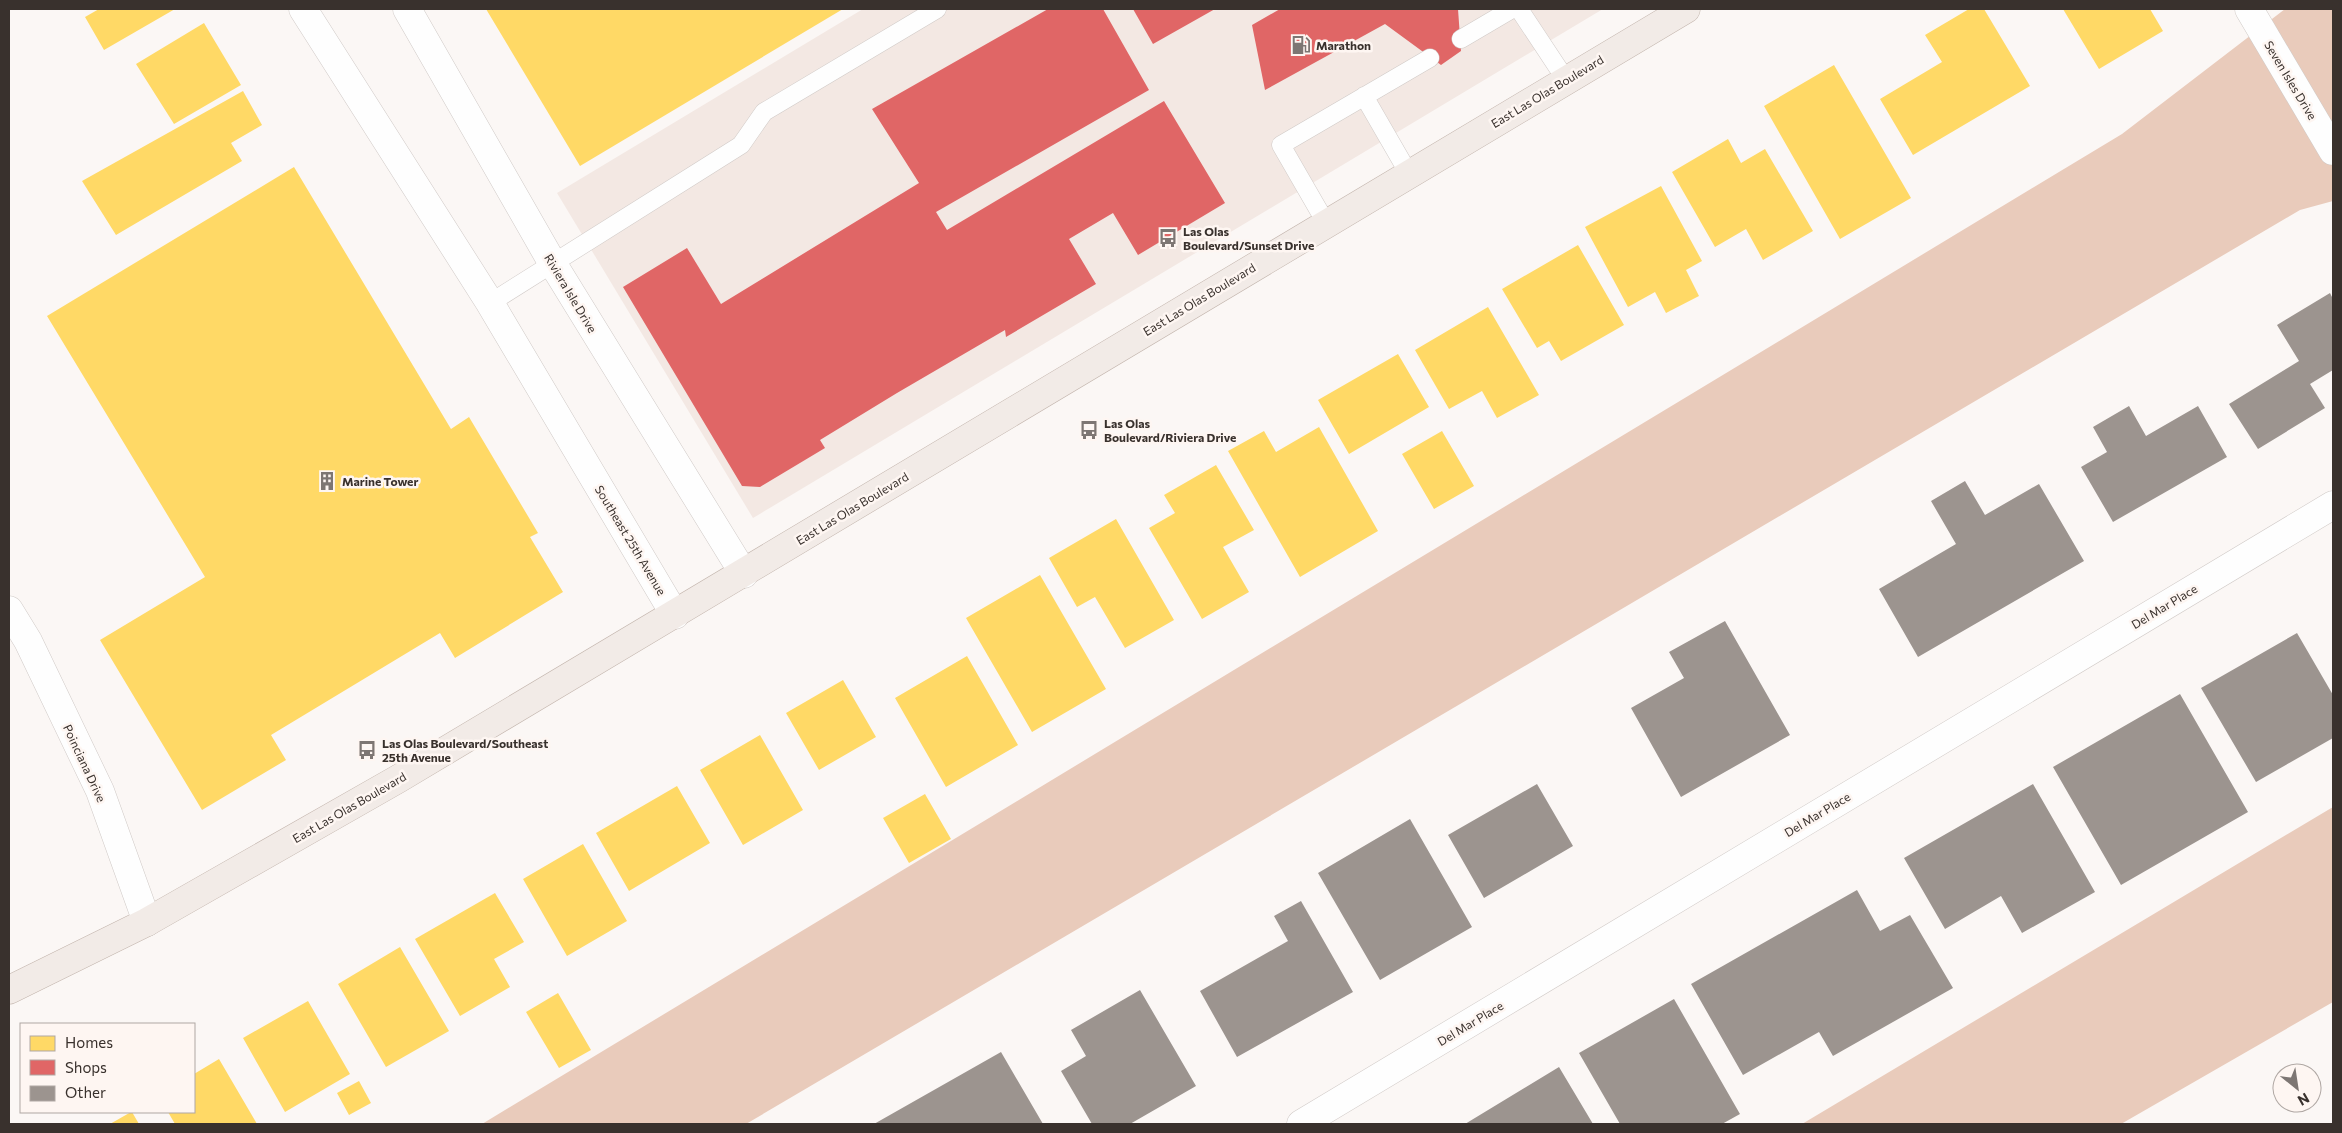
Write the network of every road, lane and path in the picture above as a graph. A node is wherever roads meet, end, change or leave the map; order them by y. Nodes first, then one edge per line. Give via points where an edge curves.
1 (303, 9) edge
2 (407, 9) edge
3 (937, 9) edge
4 (1512, 9) edge
5 (1519, 9) edge
6 (1684, 9) edge
7 (2249, 9) edge
8 (1461, 39) dead end
9 (1430, 58) dead end
10 (1566, 80) junction
11 (1364, 96) junction
12 (2333, 151) edge
13 (1409, 174) junction
14 (1326, 223) junction
15 (553, 264) junction
16 (490, 304) junction
17 (2333, 505) edge
18 (744, 574) junction
19 (9, 610) edge
20 (675, 615) junction
21 (147, 922) junction
22 (9, 990) edge
23 (1301, 1124) edge

1 - 16 street
2 - 15 street, Riviera Isle Drive
3 - 15 lane via 764,112 741,145
4 - 8 lane
5 - 10 lane
6 - 10 main road, East Las Olas Boulevard
7 - 12 street, Seven Isles Drive
9 - 11 lane
10 - 13 main road, East Las Olas Boulevard
11 - 13 lane
11 - 14 lane via 1282,145
13 - 14 main road, East Las Olas Boulevard
14 - 18 main road, East Las Olas Boulevard
15 - 16 lane
15 - 18 street, Riviera Isle Drive
16 - 20 street, Southeast 25th Avenue
17 - 23 street, Del Mar Place
18 - 20 main road, East Las Olas Boulevard
19 - 21 street, Poinciana Drive via 28,641 100,791
20 - 21 main road, East Las Olas Boulevard via 398,779
21 - 22 main road, East Las Olas Boulevard

